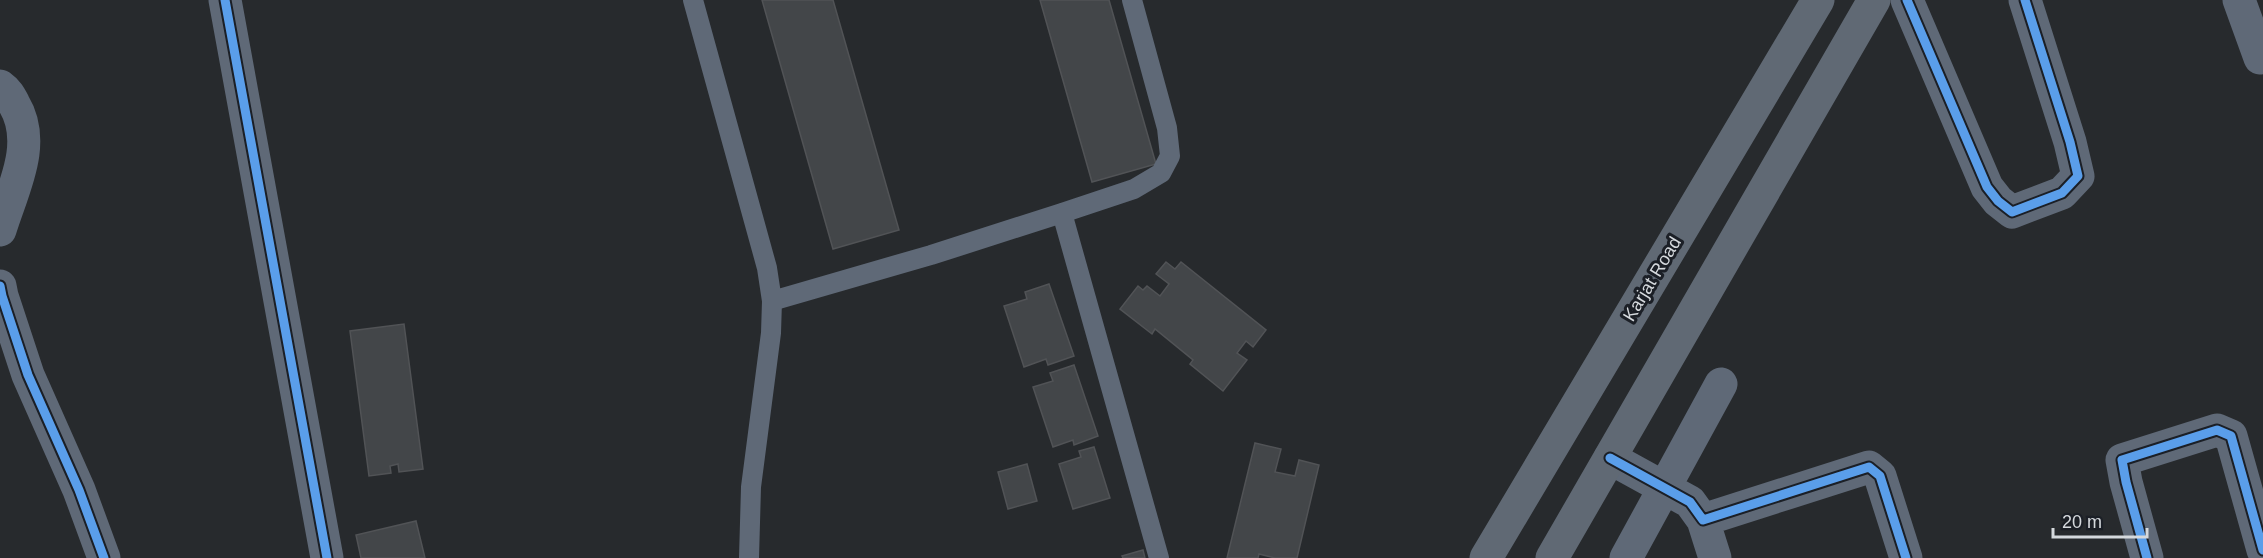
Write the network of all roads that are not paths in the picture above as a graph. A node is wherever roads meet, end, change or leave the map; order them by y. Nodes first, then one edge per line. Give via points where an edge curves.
1 (225, 0) edge
2 (693, 0) edge
3 (1132, 0) edge
4 (1818, 0) edge
5 (1874, 0) edge
6 (1907, 0) edge
7 (2025, 0) edge
8 (2239, 0) edge
9 (2260, 58) dead end
10 (0, 86) edge
11 (1062, 213) junction
12 (0, 230) edge
13 (0, 286) edge
14 (772, 301) junction
15 (1721, 384) dead end
16 (1610, 458) junction
17 (1664, 487) junction
18 (1703, 520) junction
19 (2263, 550) edge
20 (104, 558) edge
21 (327, 558) edge
22 (749, 558) edge
23 (1160, 558) edge
24 (1486, 558) edge
25 (1552, 558) edge
26 (1626, 558) edge
27 (1715, 558) edge
28 (1906, 558) edge
29 (2147, 558) edge

1 - 21 street
2 - 14 lane via 767,267
3 - 11 lane via 1167,128 1170,156 1161,173 1134,189
4 - 24 main road, Karjat Road
5 - 16 main road
6 - 7 street via 1987,188 2012,212 2062,193 2078,176
8 - 9 street
10 - 12 street via 7,90 24,130 21,170
11 - 14 lane
11 - 23 lane
13 - 20 street via 28,375 80,490
14 - 22 lane via 751,487
15 - 17 street
16 - 17 street
16 - 25 main road
17 - 18 street via 1690,502
17 - 26 street
18 - 27 street
18 - 28 street via 1869,467 1880,476
19 - 29 street via 2230,436 2217,429 2122,460

